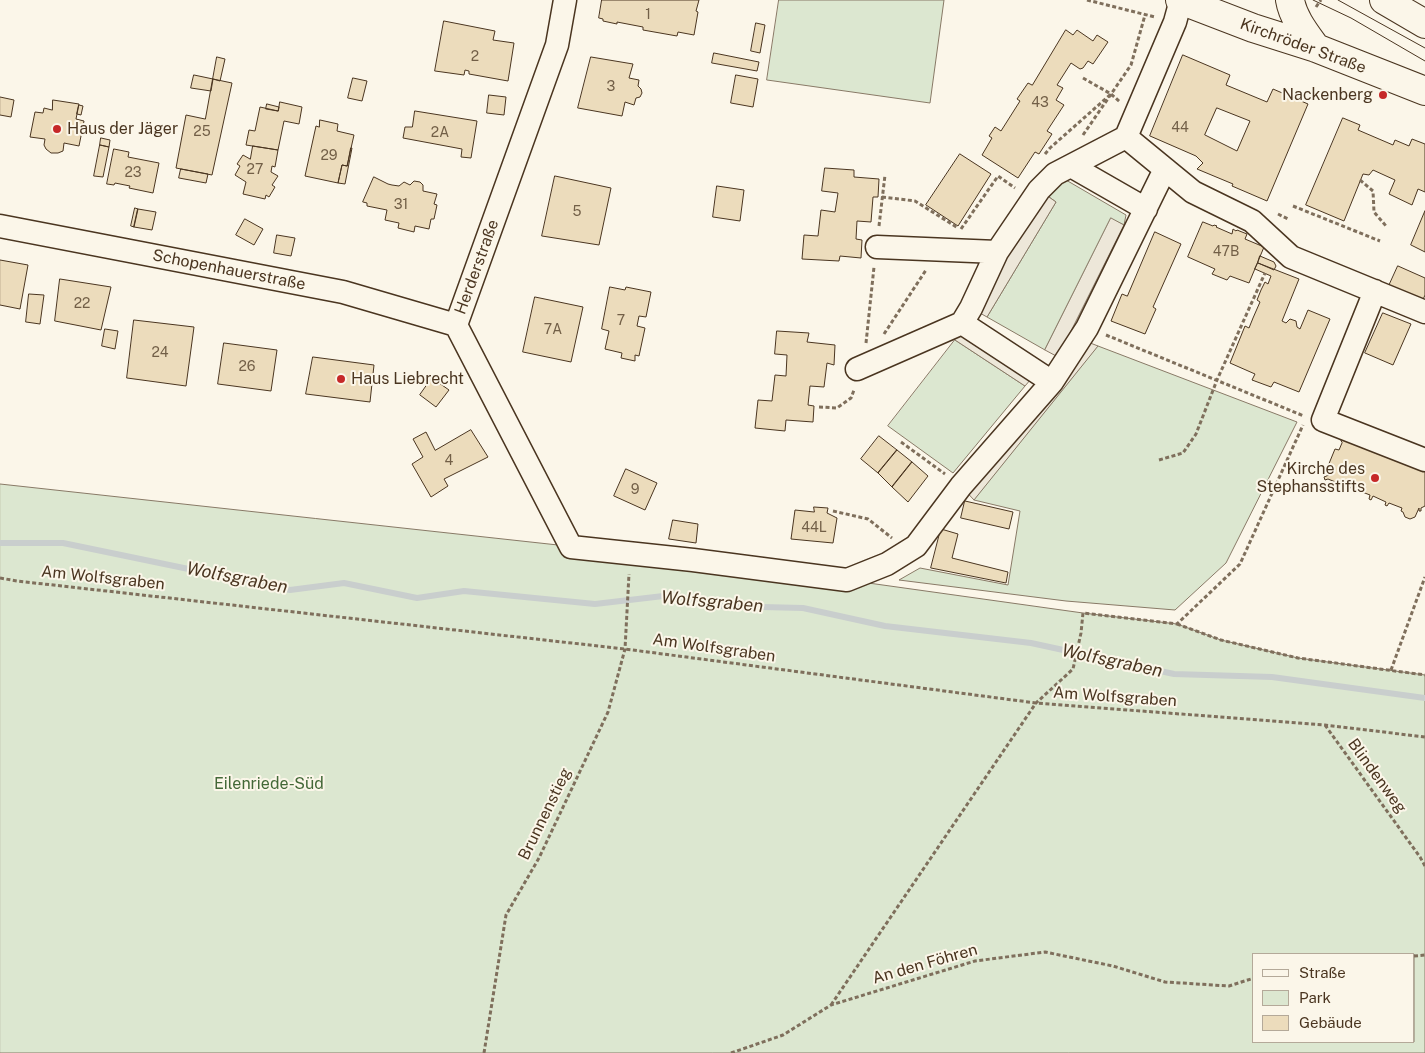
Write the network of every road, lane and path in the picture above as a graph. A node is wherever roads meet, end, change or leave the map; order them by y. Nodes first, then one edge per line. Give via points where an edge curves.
1 (565, 0) edge
2 (1087, 0) edge
3 (1290, 0) edge
4 (1386, 1) edge
5 (1180, 6) edge
6 (1145, 15) junction
7 (1425, 24) edge
8 (1316, 48) junction
9 (1083, 78) dead end
10 (1425, 91) edge
11 (1111, 94) junction
12 (1131, 127) junction
13 (1078, 142) dead end
14 (1045, 155) dead end
15 (1071, 166) junction
16 (1165, 169) junction
17 (885, 175) dead end
18 (1360, 180) dead end
19 (1019, 190) dead end
20 (882, 196) junction
21 (1293, 206) dead end
22 (1146, 209) junction
23 (0, 226) edge
24 (1386, 226) dead end
25 (1380, 242) dead end
26 (877, 247) junction
27 (938, 250) junction
28 (997, 252) junction
29 (1264, 273) dead end
30 (1375, 291) junction
31 (1425, 312) edge
32 (962, 323) junction
33 (456, 325) junction
34 (1087, 328) junction
35 (861, 368) junction
36 (1217, 380) junction
37 (1052, 382) junction
38 (819, 407) dead end
39 (901, 442) dead end
40 (1159, 460) dead end
41 (1425, 460) edge
42 (961, 486) junction
43 (833, 511) dead end
44 (908, 551) junction
45 (1425, 577) edge
46 (0, 578) edge
47 (628, 585) dead end
48 (1177, 624) junction
49 (625, 649) junction
50 (1391, 670) junction
51 (1425, 675) edge
52 (1036, 704) junction
53 (1325, 725) junction
54 (1425, 738) edge
55 (1425, 866) edge
56 (1252, 979) edge
57 (831, 1005) junction
58 (484, 1053) edge
59 (731, 1053) edge

1 - 33 street, Herderstraße via 557,45
2 - 6 path
3 - 8 main road via 1297,20
4 - 7 main road
5 - 6 path
5 - 8 main road, Kirchröder Straße
5 - 12 street
6 - 11 path via 1131,65
8 - 10 main road, Kirchröder Straße
9 - 11 path
11 - 12 path
11 - 13 path
11 - 14 path
12 - 15 street
12 - 16 street
15 - 22 street
15 - 28 street via 1055,174 1039,190
16 - 22 street
16 - 30 street via 1193,192 1252,221 1291,257
17 - 20 path
18 - 24 path via 1373,191 1374,212
19 - 20 path via 998,176 960,230 915,201
20 - 26 path
21 - 25 path
22 - 34 street
23 - 33 street, Schopenhauerstraße via 343,292
26 - 27 street
26 - 35 path
27 - 28 street
27 - 35 path
28 - 32 street
29 - 36 path
30 - 31 street
30 - 41 street via 1323,420
32 - 35 street
32 - 37 street
33 - 44 street, Herderstraße via 571,547 847,580 887,564
34 - 36 path
34 - 37 street
35 - 38 path via 851,398 837,408
36 - 40 path via 1196,434 1184,453
36 - 48 path via 1307,417 1240,564
37 - 42 street
39 - 42 path
42 - 44 street via 916,546
43 - 44 path via 868,519
45 - 50 path
46 - 49 path, Am Wolfsgraben
47 - 49 path, Brunnenstieg
48 - 50 path via 1221,640 1298,658
48 - 52 path via 1083,613 1073,669
49 - 52 path, Am Wolfsgraben
49 - 58 path, Brunnenstieg via 608,712 539,858 506,915
50 - 51 path
52 - 53 path, Am Wolfsgraben
52 - 57 path
53 - 54 path, Am Wolfsgraben
53 - 55 path, Blindenweg
56 - 57 path, An den Föhren via 1229,986 1165,982 1113,966 1045,952 975,961
57 - 59 path, An den Föhren via 783,1035

